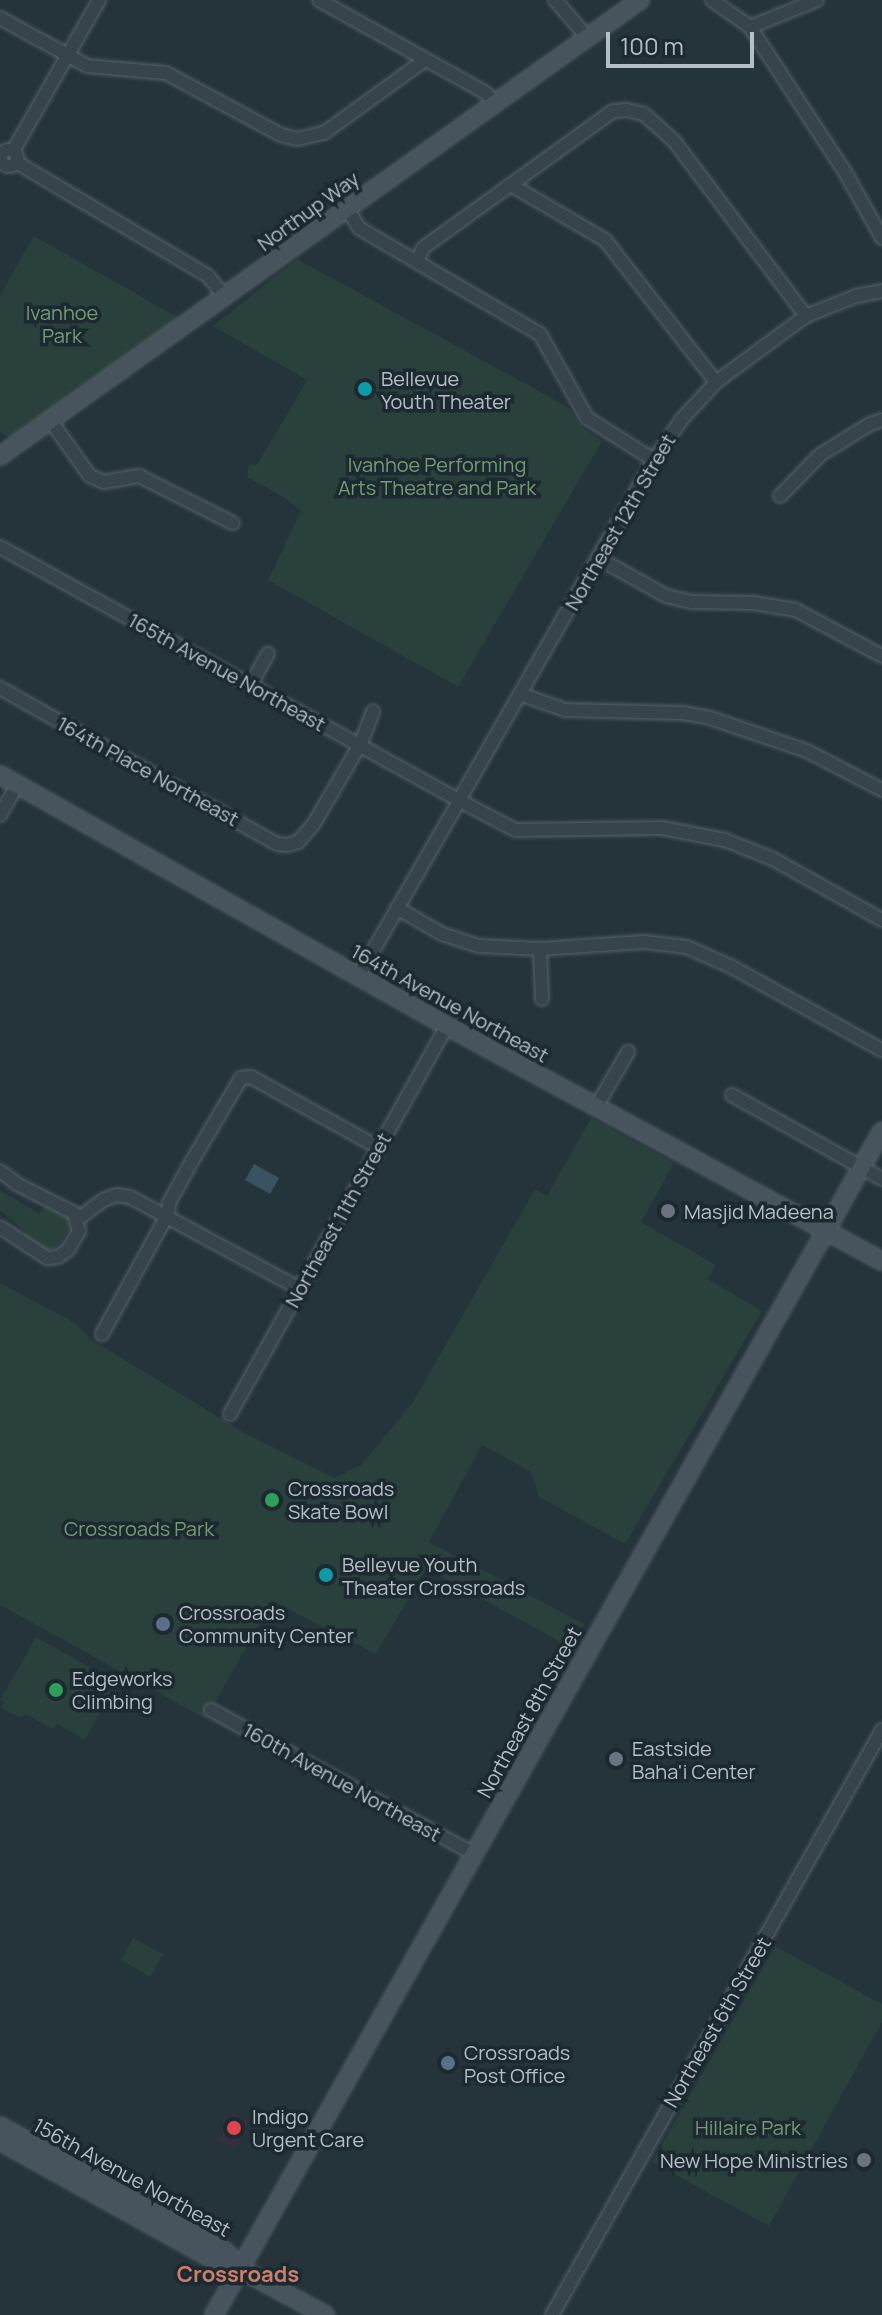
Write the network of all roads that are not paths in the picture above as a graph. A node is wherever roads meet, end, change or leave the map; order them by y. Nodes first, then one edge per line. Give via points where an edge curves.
1 (99, 0) edge
2 (319, 0) edge
3 (555, 0) edge
4 (640, 0) edge
5 (712, 0) edge
6 (817, 0) edge
7 (0, 18) edge
8 (750, 27) junction
9 (587, 37) junction
10 (67, 55) junction
11 (425, 60) junction
12 (494, 103) junction
13 (6, 160) edge
14 (511, 185) junction
15 (347, 208) junction
16 (882, 238) edge
17 (417, 261) junction
18 (882, 291) edge
19 (224, 296) junction
20 (806, 316) junction
21 (716, 382) junction
22 (50, 420) junction
23 (882, 420) edge
24 (0, 456) edge
25 (654, 460) junction
26 (780, 496) dead end
27 (233, 523) dead end
28 (0, 547) edge
29 (598, 558) junction
30 (268, 654) dead end
31 (882, 656) edge
32 (250, 686) junction
33 (0, 688) edge
34 (520, 694) junction
35 (373, 711) dead end
36 (361, 743) junction
37 (0, 775) edge
38 (17, 785) junction
39 (882, 790) edge
40 (460, 801) junction
41 (0, 815) edge
42 (397, 908) junction
43 (882, 920) edge
44 (540, 949) junction
45 (359, 975) junction
46 (542, 999) dead end
47 (447, 1026) junction
48 (882, 1050) edge
49 (628, 1052) dead end
50 (732, 1095) dead end
51 (596, 1107) junction
52 (882, 1131) edge
53 (379, 1148) junction
54 (861, 1168) junction
55 (0, 1171) edge
56 (882, 1179) edge
57 (168, 1214) junction
58 (78, 1219) junction
59 (0, 1227) edge
60 (824, 1231) junction
61 (882, 1261) edge
62 (300, 1289) junction
63 (102, 1334) dead end
64 (230, 1414) dead end
65 (211, 1710) dead end
66 (882, 1730) edge
67 (472, 1853) junction
68 (0, 2126) edge
69 (0, 2141) edge
70 (240, 2269) junction
71 (214, 2315) edge
72 (325, 2315) edge
73 (552, 2315) edge

1 - 10 street
2 - 11 street
3 - 9 street
4 - 9 street, Northup Way
5 - 8 street
6 - 8 street
7 - 10 street
8 - 16 street
9 - 12 street, Northup Way
10 - 11 street via 87,66 166,73 281,135 307,139 324,133
10 - 13 street
11 - 12 street via 486,93
12 - 15 street, Northup Way
13 - 19 street via 208,276
14 - 17 street via 423,248
14 - 20 street via 613,111 644,114 674,141
14 - 21 street via 605,240
15 - 17 street via 359,228
15 - 19 street, Northup Way
17 - 25 street via 540,334 587,418
18 - 20 street, Northeast 12th Street
19 - 22 street, Northup Way
20 - 21 street, Northeast 12th Street
21 - 25 street, Northeast 12th Street
22 - 24 street, Northup Way
22 - 27 street via 90,476 104,482 139,476
23 - 26 street via 820,455
25 - 29 street, Northeast 12th Street
28 - 32 street, 165th Avenue Northeast
29 - 31 street via 666,596 796,610
29 - 34 street, Northeast 12th Street
30 - 32 street
32 - 36 street, 165th Avenue Northeast
33 - 36 street, 164th Place Northeast via 277,844 298,842 313,825
34 - 39 street via 565,710 683,713 766,734
34 - 40 street, Northeast 12th Street
35 - 36 street
36 - 40 street, 165th Avenue Northeast
37 - 38 street, 164th Avenue Northeast
38 - 41 street
38 - 45 street, 164th Avenue Northeast
40 - 42 street, Northeast 12th Street
40 - 43 street, 165th Avenue Northeast via 515,830 662,828 725,840 773,859
42 - 44 street via 461,941
42 - 45 street, Northeast 12th Street
44 - 46 street
44 - 48 street via 645,942 687,947
45 - 47 street, 164th Avenue Northeast
47 - 51 street, 164th Avenue Northeast
47 - 53 street, Northeast 11th Street
49 - 51 street
50 - 54 street
51 - 60 street, 164th Avenue Northeast
52 - 54 street, Northeast 8th Street
53 - 57 street via 251,1077 241,1078 169,1203
53 - 62 street, Northeast 11th Street
54 - 56 street
54 - 60 street, Northeast 8th Street
55 - 58 street
57 - 58 street via 117,1195
57 - 62 street
57 - 63 street
58 - 59 street via 79,1231 58,1257 47,1258
60 - 61 street, 164th Avenue Northeast
60 - 67 street, Northeast 8th Street
62 - 64 street, Northeast 11th Street
65 - 67 street, 160th Avenue Northeast
66 - 73 street, Northeast 6th Street
67 - 70 street, Northeast 8th Street
68 - 70 street, 156th Avenue Northeast via 226,2252
69 - 70 street, 156th Avenue Northeast via 220,2263
70 - 71 street, Northeast 8th Street
70 - 72 street, 156th Avenue Northeast

